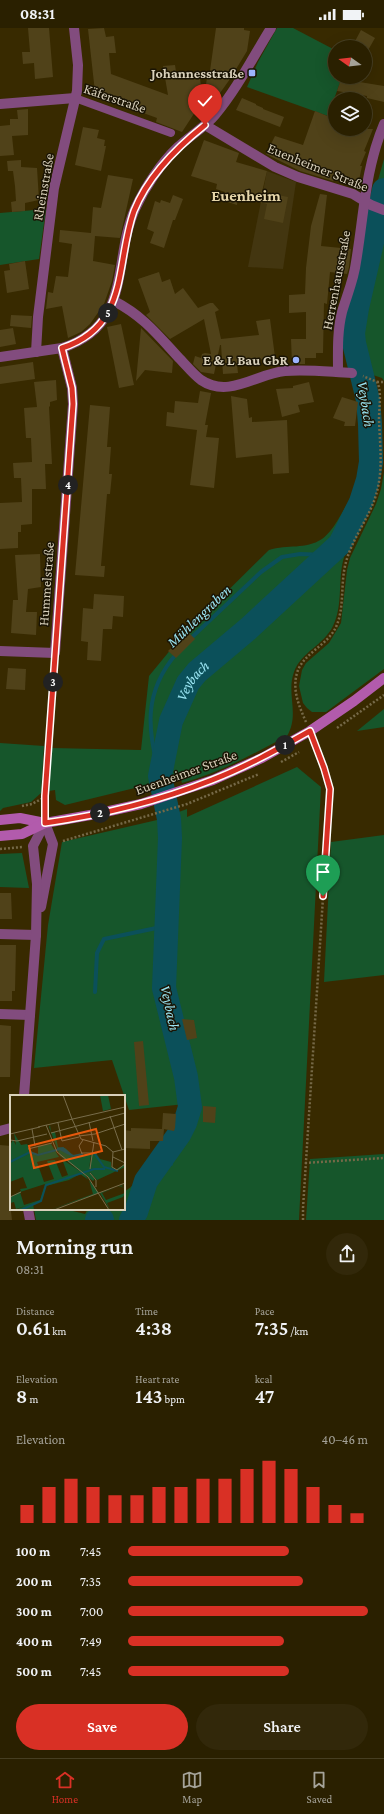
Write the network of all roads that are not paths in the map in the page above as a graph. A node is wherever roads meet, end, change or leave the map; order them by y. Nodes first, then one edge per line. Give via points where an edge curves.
1 (74, 28) edge
2 (271, 28) edge
3 (75, 98) junction
4 (0, 104) edge
5 (384, 124) edge
6 (205, 125) junction
7 (171, 133) dead end
8 (367, 202) junction
9 (384, 210) edge
10 (114, 301) junction
11 (62, 348) junction
12 (36, 352) junction
13 (0, 357) edge
14 (338, 372) junction
15 (352, 373) dead end
16 (0, 651) edge
17 (384, 678) edge
18 (0, 820) edge
19 (45, 823) junction
20 (0, 836) edge
21 (0, 934) edge
22 (36, 935) junction
23 (0, 1014) edge
24 (30, 1015) junction
25 (24, 1095) edge
26 (10, 1128) edge
27 (0, 1131) edge
28 (28, 1210) edge
29 (30, 1220) edge

1 - 3 street, Rheinstraße via 78,65
2 - 6 street via 235,86
3 - 4 street, Käferstraße
3 - 7 lane, Käferstraße
3 - 12 street, Rheinstraße via 54,188
5 - 8 street, Herrenhausstraße via 373,156
6 - 8 street, Euenheimer Straße via 275,167
6 - 10 street via 168,158 140,199 131,223
8 - 9 street, Euenheimer Straße
8 - 14 street, Herrenhausstraße via 356,262 340,323
10 - 11 street via 99,324 80,340
10 - 14 street via 137,314 192,372 207,383 223,386 241,385 284,371
11 - 12 street
11 - 16 street, Hummelstraße via 72,388 73,404 55,653
12 - 13 street
14 - 15 street
17 - 19 main road, Euenheimer Straße via 310,731 238,770 141,804
18 - 19 main road, Euenheimer Straße via 20,818
19 - 20 main road, Euenheimer Straße via 22,834
19 - 22 street via 53,844
19 - 22 street via 33,846 37,884
21 - 22 street
22 - 24 street
23 - 24 street
24 - 25 street
26 - 27 street
28 - 29 street

